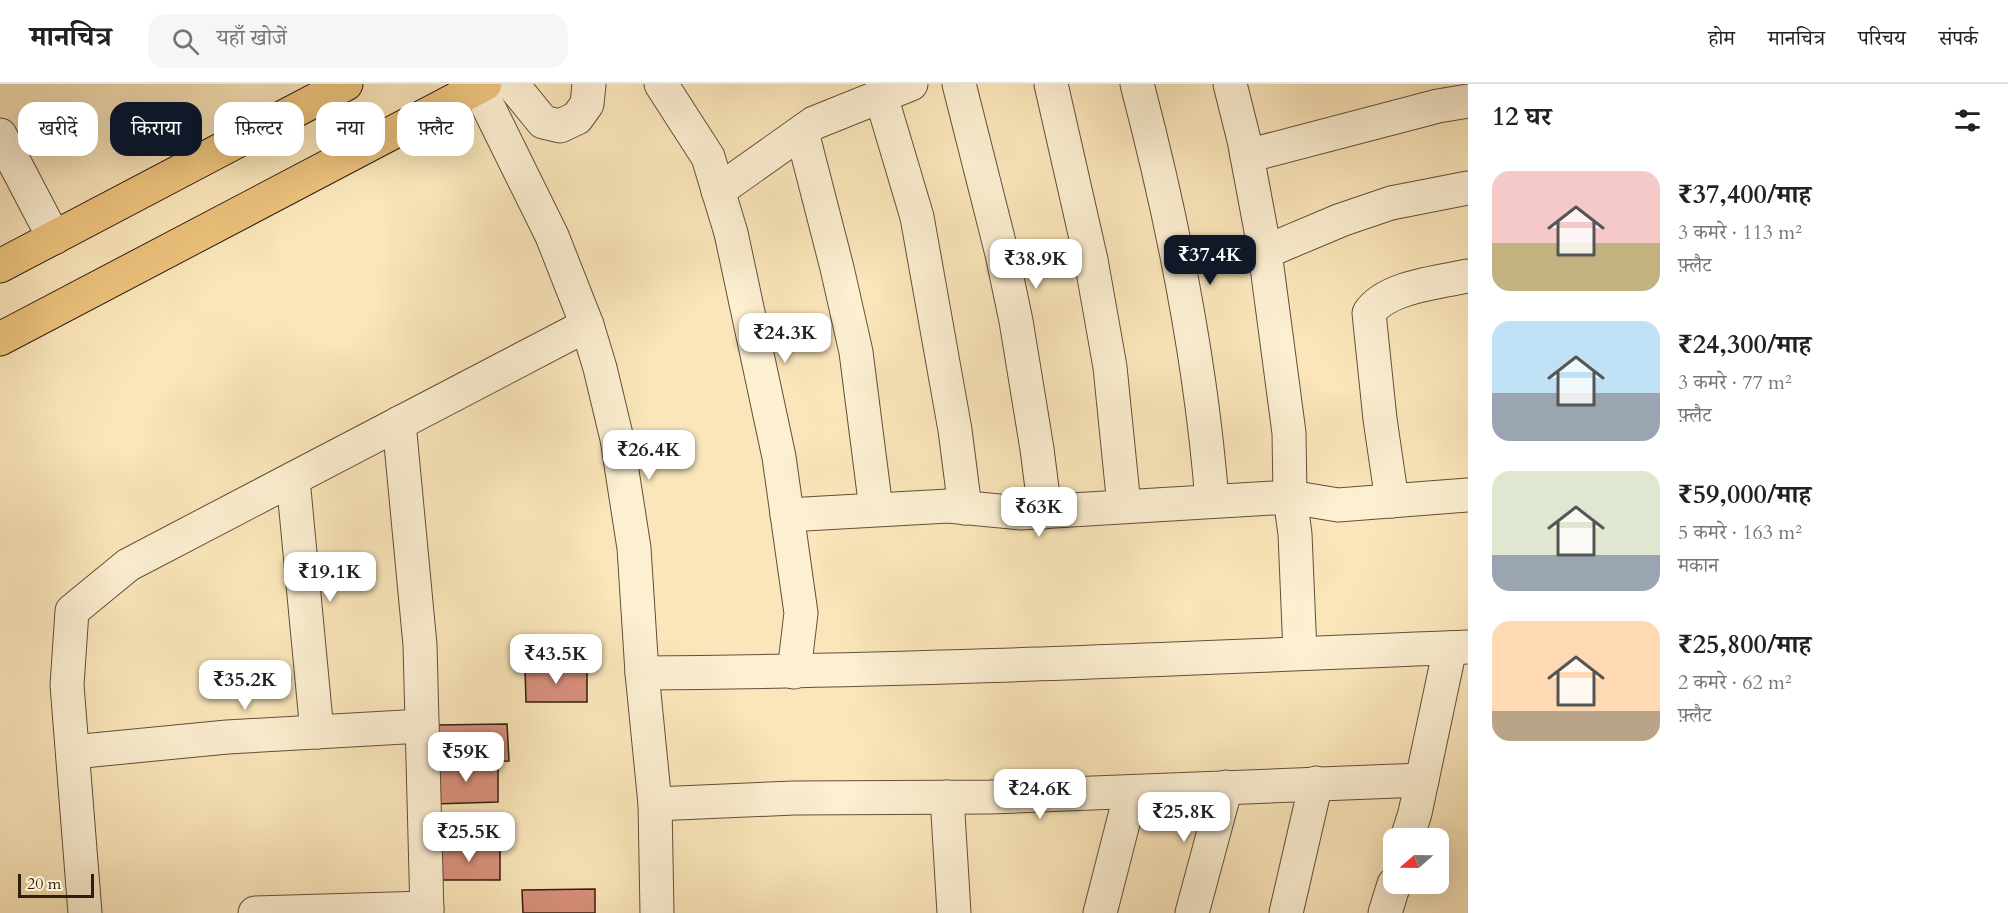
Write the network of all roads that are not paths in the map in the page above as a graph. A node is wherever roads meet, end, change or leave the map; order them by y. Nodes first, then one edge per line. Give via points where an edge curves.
1 (346, 84) edge
2 (512, 84) edge
3 (588, 84) edge
4 (661, 84) edge
5 (911, 84) edge
6 (959, 84) edge
7 (1051, 84) edge
8 (1137, 84) edge
9 (1230, 84) edge
10 (482, 86) edge
11 (881, 96) junction
12 (1468, 101) edge
13 (802, 132) junction
14 (0, 135) edge
15 (1247, 156) junction
16 (1468, 188) edge
17 (718, 191) junction
18 (54, 237) junction
19 (1264, 252) junction
20 (0, 266) edge
21 (1468, 276) edge
22 (587, 325) junction
23 (0, 339) edge
24 (399, 423) junction
25 (293, 479) junction
26 (1468, 495) edge
27 (1290, 497) junction
28 (1212, 501) junction
29 (1392, 501) junction
30 (1124, 506) junction
31 (965, 507) junction
32 (876, 510) junction
33 (1045, 512) junction
34 (787, 515) junction
35 (1459, 647) edge
36 (1300, 653) junction
37 (794, 672) junction
38 (642, 673) junction
39 (422, 726) junction
40 (317, 732) junction
41 (73, 752) junction
42 (1422, 780) junction
43 (1316, 783) junction
44 (1226, 787) junction
45 (1131, 792) junction
46 (947, 797) junction
47 (655, 804) junction
48 (1410, 828) edge
49 (1391, 894) edge
50 (427, 910) edge
51 (85, 913) edge
52 (255, 913) edge
53 (657, 913) edge
54 (954, 913) edge
55 (1100, 913) edge
56 (1192, 913) edge
57 (1286, 913) edge
58 (1385, 913) edge

1 - 18 main road
2 - 3 street via 543,122 560,126 577,118 587,104
4 - 17 street via 708,157
5 - 11 street
6 - 33 street via 1014,309
7 - 30 street via 1091,260 1108,356
8 - 28 street via 1182,276 1207,439
9 - 15 street
10 - 22 street via 552,236
10 - 23 main road
11 - 13 street via 814,123
11 - 31 street via 917,216 956,430
12 - 15 street via 1427,108
13 - 17 street
13 - 32 street via 856,352
14 - 18 street
15 - 19 street
16 - 19 street via 1391,203
17 - 34 street via 731,233 772,423
18 - 20 main road
19 - 27 street via 1289,433
21 - 29 street via 1396,293 1375,304 1369,313
22 - 24 street
22 - 38 street via 617,439 634,548
24 - 25 street
24 - 39 street via 420,645
25 - 40 street
25 - 41 street via 128,565 72,610 67,685
26 - 29 street
27 - 28 street
27 - 29 street via 1338,505
27 - 36 street
28 - 30 street
30 - 33 street
31 - 32 street
31 - 33 street
32 - 34 street
34 - 37 street via 801,613
35 - 36 street
35 - 42 street
36 - 37 street
37 - 38 street
38 - 47 street
39 - 40 street
39 - 50 street
40 - 41 street
41 - 51 street
42 - 43 street
42 - 48 street
43 - 44 street
43 - 57 street
44 - 45 street
44 - 56 street
45 - 46 street
45 - 55 street
46 - 47 street
46 - 54 street
47 - 53 street
49 - 58 street
50 - 52 street

